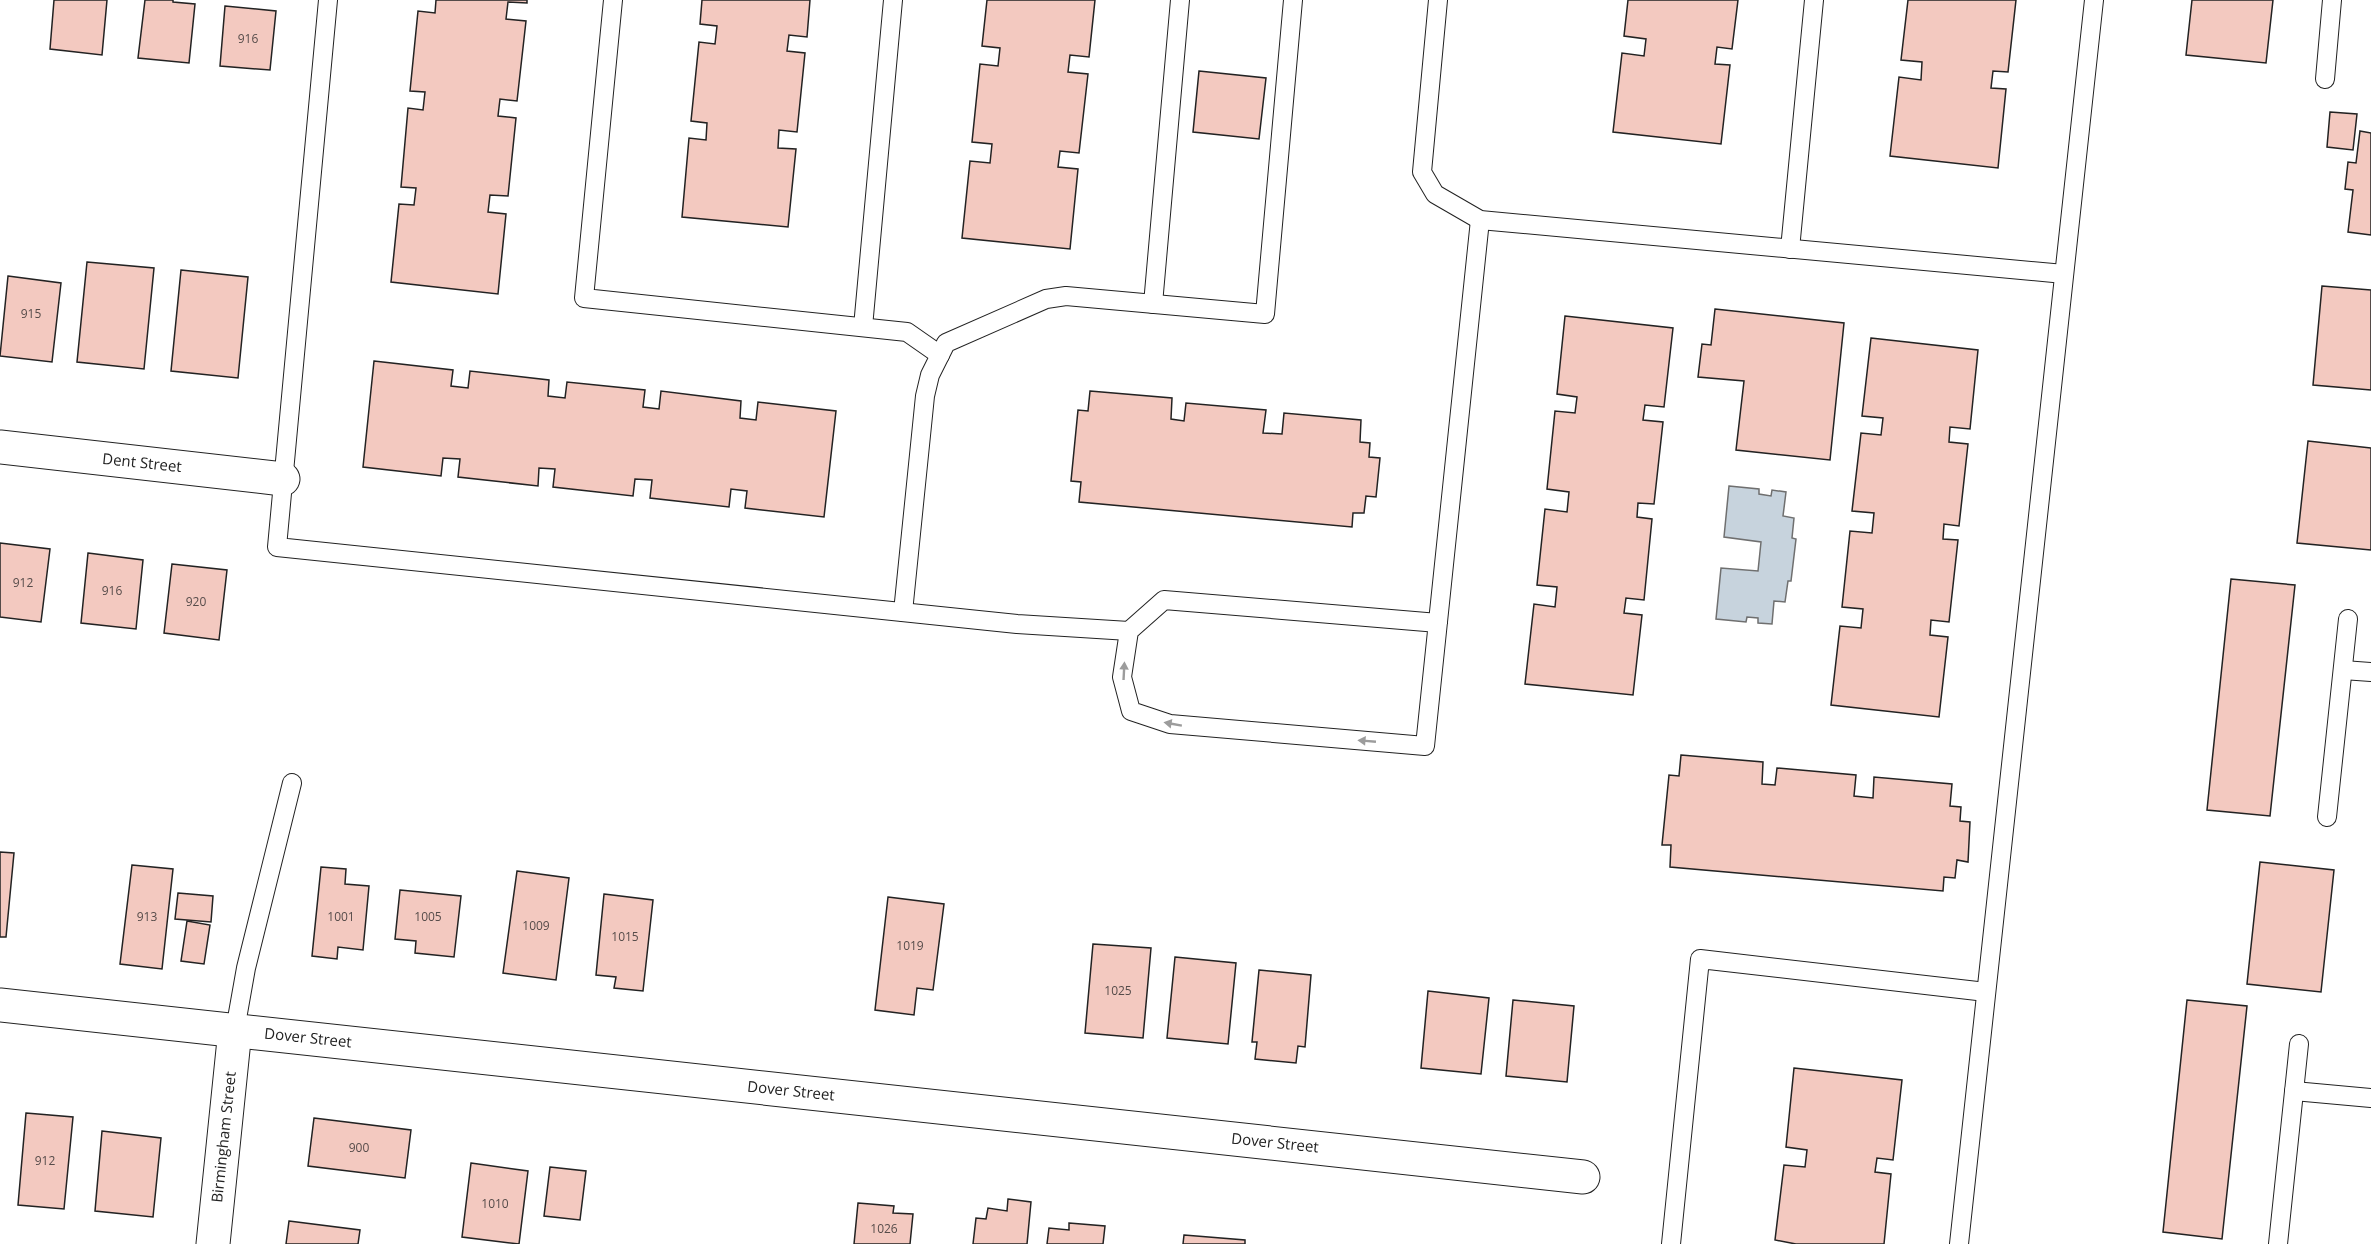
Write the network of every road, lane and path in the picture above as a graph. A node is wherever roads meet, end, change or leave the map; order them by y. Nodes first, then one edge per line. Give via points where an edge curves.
1 (328, 0) edge
2 (613, 0) edge
3 (893, 0) edge
4 (1180, 0) edge
5 (1293, 0) edge
6 (1438, 0) edge
7 (1814, 0) edge
8 (2094, 0) edge
9 (2332, 0) edge
10 (2325, 79) dead end
11 (1480, 220) junction
12 (1790, 249) junction
13 (2064, 274) junction
14 (1153, 304) junction
15 (863, 327) junction
16 (940, 355) junction
17 (0, 447) edge
18 (283, 479) junction
19 (903, 612) junction
20 (2348, 619) dead end
21 (1438, 624) junction
22 (1129, 631) junction
23 (2343, 670) junction
24 (2371, 672) edge
25 (292, 783) dead end
26 (2327, 817) dead end
27 (1986, 992) junction
28 (0, 1005) edge
29 (235, 1030) junction
30 (2299, 1044) dead end
31 (2294, 1091) junction
32 (2371, 1098) edge
33 (1583, 1177) dead end
34 (213, 1244) edge
35 (1671, 1244) edge
36 (1959, 1244) edge
37 (2278, 1244) edge

1 - 18 lane
2 - 15 lane via 585,298
3 - 15 lane
4 - 14 lane
5 - 14 lane via 1265,314
6 - 11 lane via 1422,172 1435,194
7 - 12 lane
8 - 13 lane
9 - 10 lane
11 - 12 lane
11 - 21 lane
12 - 13 lane
13 - 27 lane
14 - 16 lane via 1066,296 1046,299 946,344
15 - 16 lane via 907,332
16 - 19 lane via 925,396
17 - 18 street, Dent Street
18 - 19 lane via 277,547
19 - 22 lane
20 - 23 lane
21 - 22 lane via 1164,600
21 -> 22 lane via 1425,746 1170,724 1131,711 1122,677
23 - 24 lane
23 - 26 lane
25 - 29 lane via 246,968
27 - 35 lane via 1700,960
27 - 36 lane
28 - 29 street, Dover Street
29 - 33 street, Dover Street
29 - 34 street, Birmingham Street
30 - 31 lane
31 - 32 lane
31 - 37 lane

